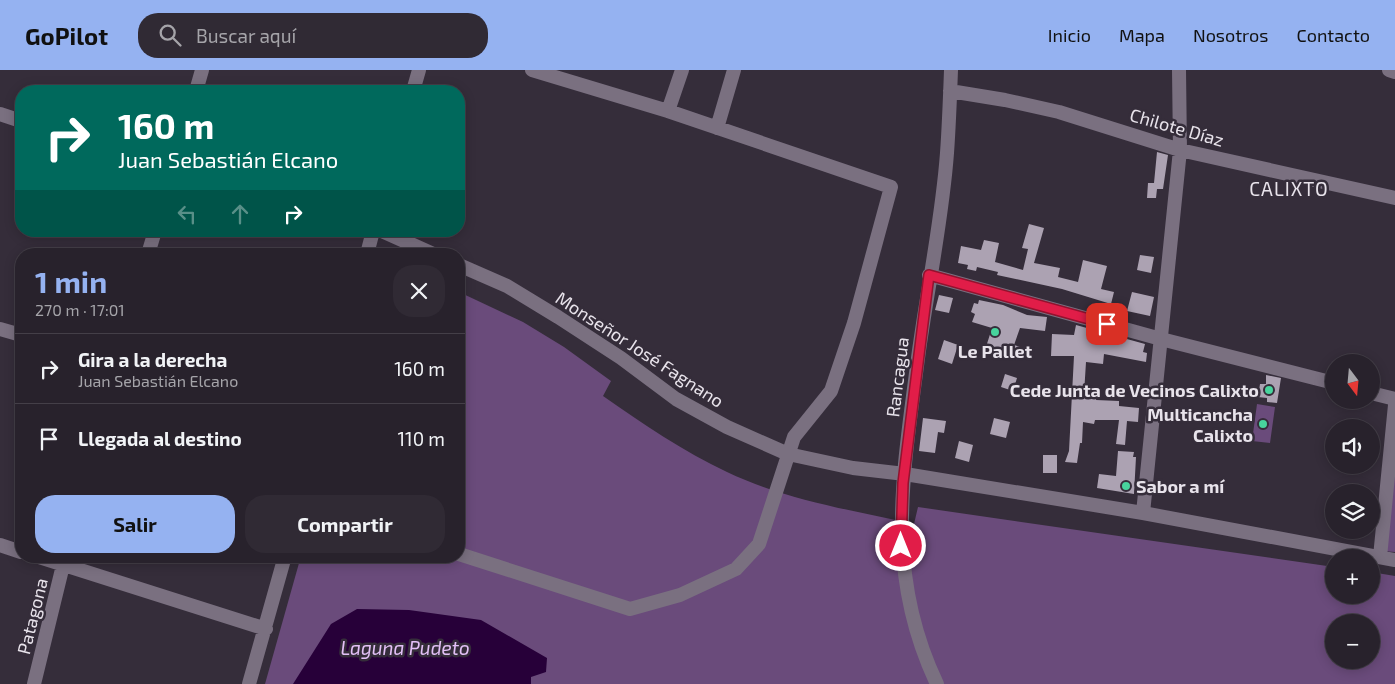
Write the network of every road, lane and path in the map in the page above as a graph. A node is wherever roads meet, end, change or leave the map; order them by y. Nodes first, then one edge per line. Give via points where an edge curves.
1 (202, 70) edge
2 (419, 70) edge
3 (532, 70) edge
4 (682, 70) edge
5 (734, 70) edge
6 (951, 70) edge
7 (1179, 70) edge
8 (1389, 70) edge
9 (1395, 72) edge
10 (198, 85) edge
11 (415, 85) edge
12 (950, 91) junction
13 (668, 111) junction
14 (0, 114) edge
15 (15, 119) edge
16 (718, 128) junction
17 (1180, 150) junction
18 (1395, 198) edge
19 (395, 237) edge
20 (420, 248) edge
21 (465, 268) edge
22 (929, 275) junction
23 (0, 329) edge
24 (15, 333) edge
25 (1161, 339) junction
26 (1325, 381) edge
27 (1380, 395) edge
28 (1395, 399) edge
29 (1395, 405) edge
30 (788, 454) junction
31 (905, 474) junction
32 (1143, 513) junction
33 (0, 545) edge
34 (1337, 549) edge
35 (15, 550) edge
36 (465, 556) edge
37 (1380, 557) joint
38 (1395, 560) edge
39 (64, 563) edge
40 (74, 563) edge
41 (283, 563) edge
42 (266, 629) junction
43 (34, 684) edge
44 (249, 684) edge
45 (937, 684) edge

1 - 10 street
2 - 11 street
3 - 13 street
4 - 13 street
5 - 16 street
6 - 12 street, Rancagua
7 - 17 street
8 - 9 street
12 - 17 street, Chilote Díaz via 1005,100 1092,122
12 - 22 street, Rancagua via 947,154
13 - 16 street
14 - 15 street
16 - 30 street via 891,187 854,323 831,391 794,437
17 - 18 street, Chilote Díaz
17 - 25 street
19 - 20 street
21 - 30 street, Monseñor José Fagnano via 507,286 558,317 676,399 727,427
22 - 25 street
22 - 31 street, Rancagua
23 - 24 street
25 - 26 street
25 - 32 street
27 - 28 street
29 - 37 street
30 - 31 street, Monseñor José Fagnano via 854,468
30 - 36 street via 758,544 736,569 680,595 630,609
31 - 32 street, Monseñor José Fagnano
31 - 45 street, Rancagua via 900,530 907,598
32 - 34 street, Monseñor José Fagnano
33 - 35 street
37 - 38 street, Monseñor José Fagnano
39 - 43 street, Patagona
40 - 42 street
41 - 42 street
42 - 44 street

